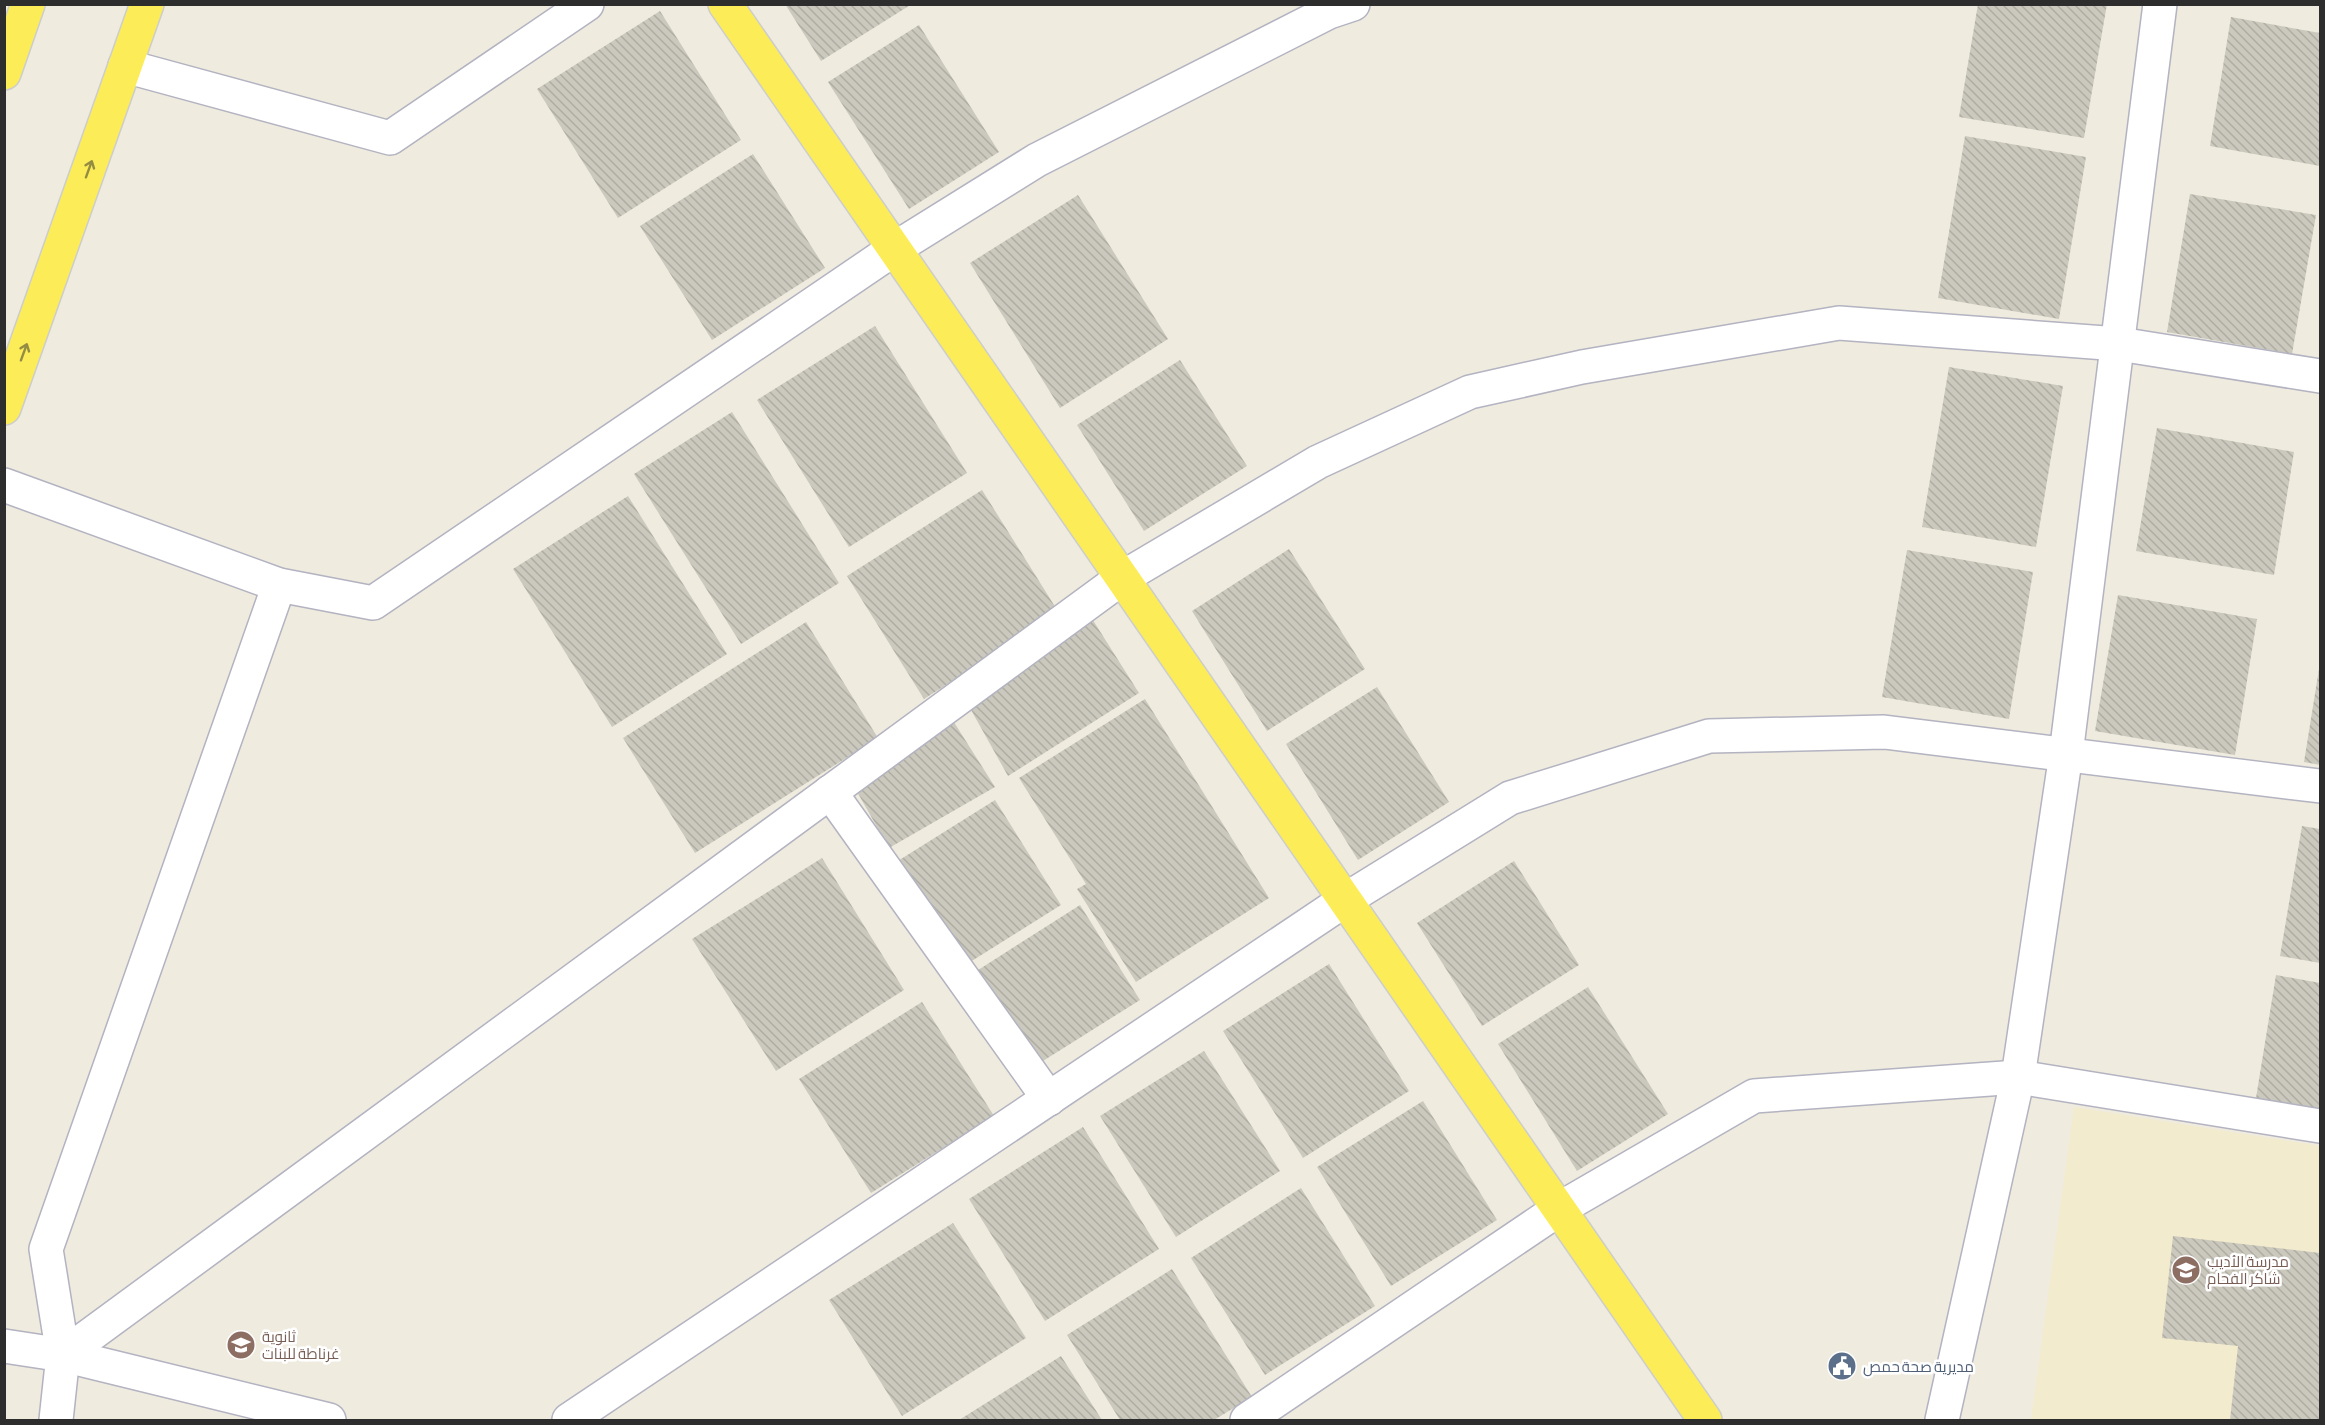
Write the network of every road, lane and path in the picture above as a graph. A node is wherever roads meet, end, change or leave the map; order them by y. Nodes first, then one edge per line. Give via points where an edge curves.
1 (28, 4) edge
2 (147, 4) edge
3 (587, 4) edge
4 (725, 4) edge
5 (1353, 4) edge
6 (2160, 4) edge
7 (125, 66) junction
8 (4, 73) edge
9 (894, 249) junction
10 (2119, 344) junction
11 (2320, 376) edge
12 (4, 408) edge
13 (4, 485) edge
14 (1122, 578) junction
15 (279, 585) junction
16 (2066, 754) junction
17 (2320, 786) edge
18 (830, 792) junction
19 (1345, 900) junction
20 (2018, 1077) junction
21 (1049, 1099) junction
22 (2320, 1126) edge
23 (1559, 1209) junction
24 (4, 1346) edge
25 (63, 1354) junction
26 (56, 1420) edge
27 (328, 1420) edge
28 (569, 1420) edge
29 (1247, 1420) edge
30 (1706, 1420) edge
31 (1942, 1420) edge

1 - 8 main road
2 - 7 main road
3 - 7 street via 390,138
4 - 9 main road
5 - 9 street via 1329,12 1037,160
6 - 10 street
12 -> 7 main road
9 - 14 main road
9 - 15 street via 373,603
10 - 11 street
10 - 14 street via 1839,323 1582,367 1470,392 1318,462
10 - 16 street
13 - 15 street
14 - 18 street
14 - 19 main road
15 - 25 street via 46,1249
16 - 17 street
16 - 19 street via 1884,732 1709,736 1510,798
16 - 20 street
18 - 21 street
18 - 25 street
19 - 21 street
19 - 23 main road
20 - 22 street
20 - 23 street via 1754,1096
20 - 31 street
21 - 28 street
23 - 29 street
23 - 30 main road
24 - 25 street
25 - 26 street
25 - 27 street

